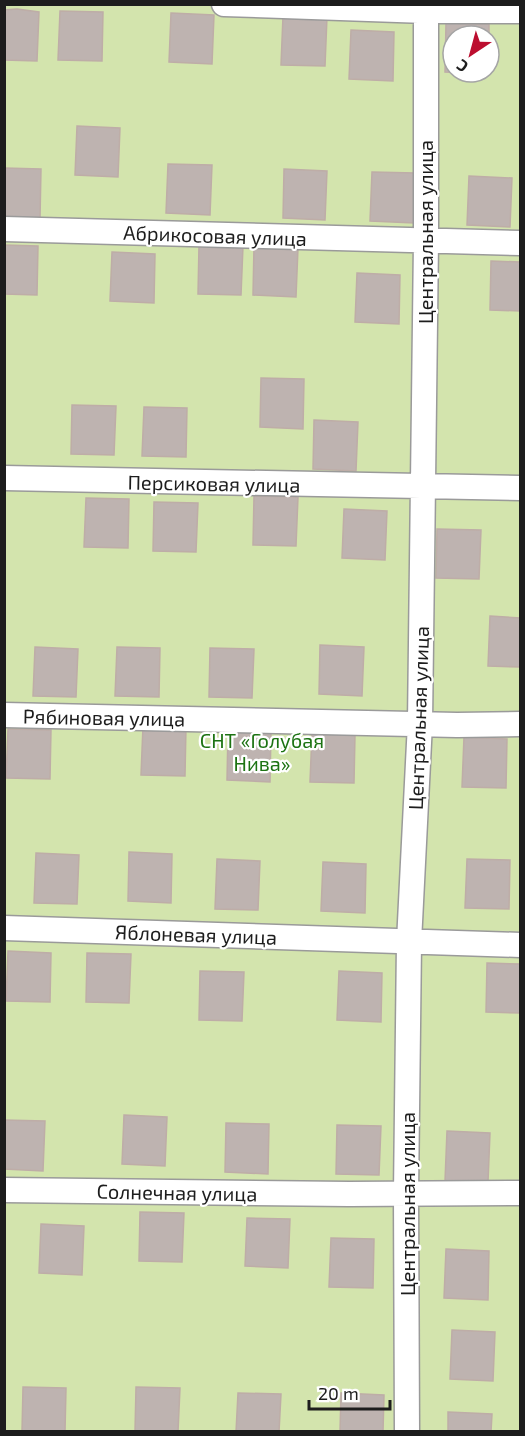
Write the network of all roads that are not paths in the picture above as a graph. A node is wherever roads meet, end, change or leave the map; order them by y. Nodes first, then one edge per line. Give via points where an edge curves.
1 (224, 4) edge
2 (426, 8) edge
3 (520, 10) edge
4 (4, 228) edge
5 (426, 241) junction
6 (520, 243) edge
7 (4, 478) edge
8 (423, 487) junction
9 (520, 488) edge
10 (4, 716) edge
11 (420, 723) junction
12 (520, 724) edge
13 (4, 928) edge
14 (398, 941) junction
15 (520, 945) edge
16 (4, 1190) edge
17 (520, 1192) edge
18 (406, 1194) junction
19 (407, 1431) edge

1 - 2 street
2 - 3 street
2 - 5 street, Центральная улица
4 - 5 street, Абрикосовая улица
5 - 6 street, Абрикосовая улица
5 - 8 street, Центральная улица
7 - 8 street, Персиковая улица
8 - 9 street, Персиковая улица
8 - 11 street, Центральная улица
10 - 11 street, Рябиновая улица
11 - 12 street, Рябиновая улица
11 - 14 street, Центральная улица
13 - 14 street, Яблоневая улица
14 - 15 street, Яблоневая улица
14 - 18 street, Центральная улица
16 - 18 street, Солнечная улица
17 - 18 street, Солнечная улица
18 - 19 street, Центральная улица

